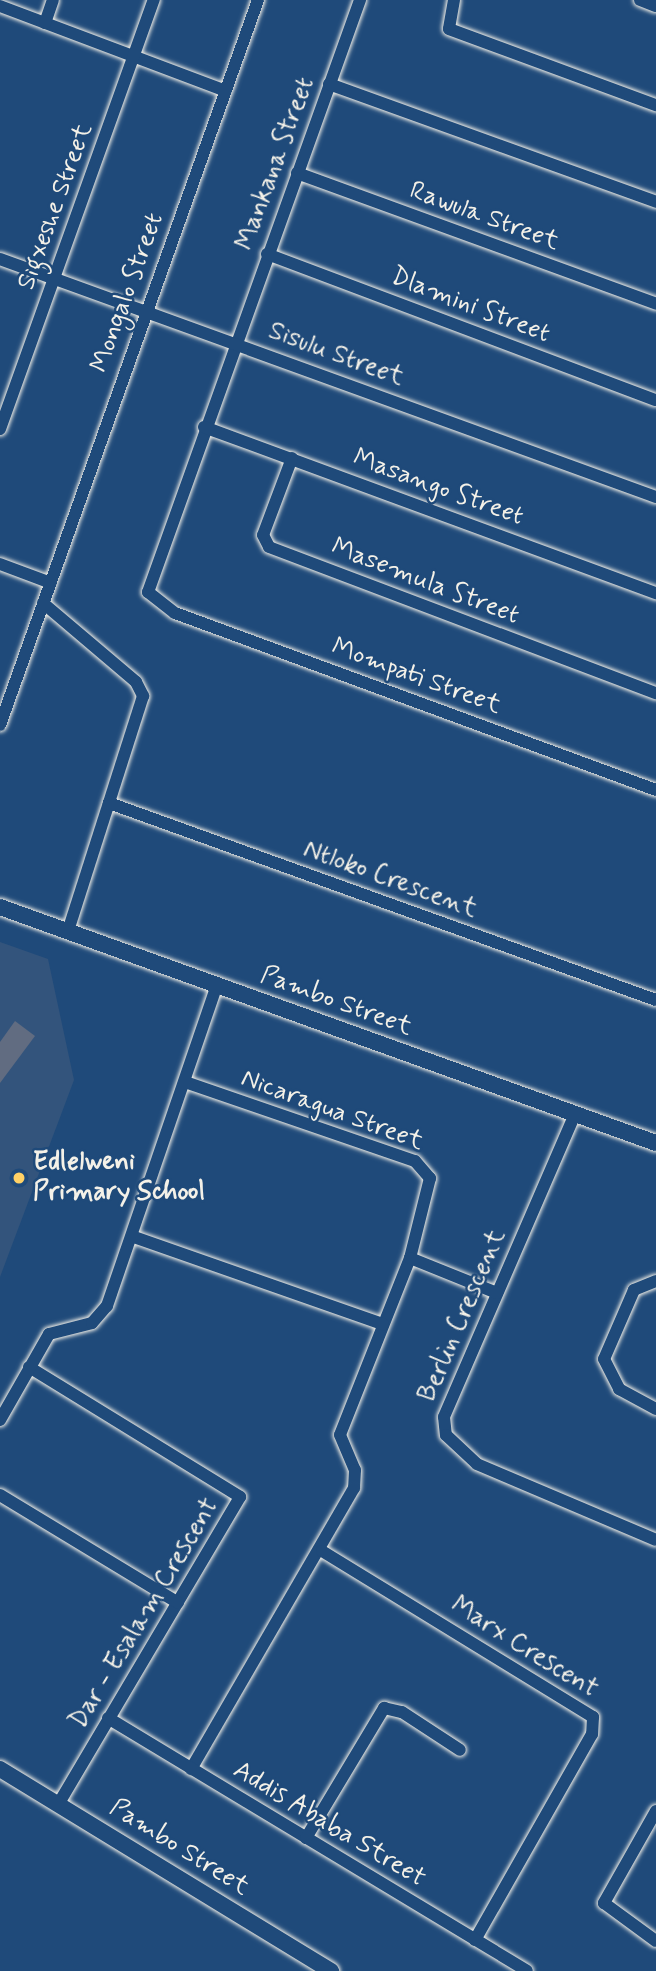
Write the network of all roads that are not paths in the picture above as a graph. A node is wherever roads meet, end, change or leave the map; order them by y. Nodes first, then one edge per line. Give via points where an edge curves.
1 (53, 0) edge
2 (154, 0) edge
3 (258, 0) edge
4 (360, 0) edge
5 (454, 0) edge
6 (640, 0) edge
7 (0, 6) edge
8 (656, 6) edge
9 (45, 23) junction
10 (134, 58) junction
11 (330, 84) junction
12 (226, 91) junction
13 (656, 105) edge
14 (297, 173) junction
15 (656, 202) edge
16 (267, 254) junction
17 (0, 259) edge
18 (54, 278) junction
19 (656, 304) edge
20 (146, 309) junction
21 (235, 343) junction
22 (656, 400) edge
23 (204, 427) junction
24 (0, 429) edge
25 (292, 458) junction
26 (656, 497) edge
27 (0, 564) edge
28 (51, 583) junction
29 (656, 593) edge
30 (44, 603) junction
31 (160, 605) joint
32 (656, 693) edge
33 (3, 710) edge
34 (0, 726) edge
35 (656, 790) edge
36 (109, 803) junction
37 (0, 907) edge
38 (68, 931) junction
39 (217, 985) junction
40 (656, 1000) edge
41 (188, 1083) junction
42 (575, 1114) junction
43 (656, 1143) edge
44 (134, 1237) junction
45 (410, 1258) junction
46 (656, 1281) edge
47 (498, 1293) junction
48 (383, 1324) junction
49 (29, 1367) junction
50 (656, 1409) edge
51 (0, 1420) edge
52 (0, 1495) edge
53 (656, 1540) edge
54 (322, 1551) junction
55 (178, 1603) junction
56 (108, 1718) junction
57 (460, 1750) dead end
58 (0, 1769) edge
59 (191, 1769) junction
60 (59, 1803) junction
61 (656, 1811) edge
62 (306, 1838) junction
63 (475, 1940) junction
64 (656, 1941) edge
65 (331, 1971) edge
66 (527, 1971) edge

1 - 9 street
2 - 10 street, Sigxeshe Street
3 - 12 street, Mongalo Street
4 - 11 street, Mankana Street
5 - 13 street via 447,21 453,31
6 - 8 street
7 - 9 street
9 - 10 street
10 - 12 street
10 - 18 street, Sigxeshe Street
11 - 14 street, Mankana Street
11 - 15 street
12 - 20 street, Mongalo Street
14 - 16 street, Mankana Street
14 - 19 street, Rawula Street
16 - 21 street, Mankana Street
16 - 22 street, Dlamini Street
17 - 18 street, Sisulu Street
18 - 20 street, Sisulu Street
18 - 24 street, Sigxeshe Street
20 - 21 street, Sisulu Street
20 - 28 street, Mongalo Street
21 - 23 street, Mankana Street
21 - 26 street, Sisulu Street
23 - 25 street, Masango Street
23 - 31 street, Mankana Street via 148,590
25 - 29 street, Masango Street
25 - 32 street, Masemula Street via 263,534 269,547
27 - 28 street
28 - 30 street, Mongalo Street
30 - 33 street, Mongalo Street
30 - 36 street via 141,691
31 - 35 street, Mompati Street
33 - 34 street, Mongalo Street
36 - 38 street
36 - 40 street, Ntloko Crescent
37 - 38 street, Pambo Street
38 - 39 street, Pambo Street
39 - 41 street
39 - 42 street, Pambo Street
41 - 44 street
41 - 45 street, Nicaragua Street via 424,1165 429,1187
42 - 43 street, Pambo Street
42 - 47 street, Berlin Crescent
44 - 48 street
44 - 49 street via 97,1319 49,1334
45 - 47 street
45 - 48 street, Nicaragua Street
46 - 50 street via 634,1290 604,1359 619,1389
47 - 53 street, Berlin Crescent via 444,1417 450,1443 477,1464
48 - 54 street, Nicaragua Street via 340,1435 356,1482
49 - 51 street
49 - 55 street, Dar - Esalam Crescent via 238,1493 240,1502
52 - 55 street
54 - 59 street, Nicaragua Street
54 - 63 street, Marx Crescent via 593,1717 592,1734
55 - 56 street, Dar - Esalam Crescent
56 - 59 street, Addis Ababa Street
56 - 60 street, Dar - Esalam Crescent
57 - 62 street via 402,1712 384,1708
58 - 60 street, Pambo Street
59 - 62 street, Addis Ababa Street
60 - 65 street, Pambo Street
61 - 64 street via 604,1903
62 - 63 street, Addis Ababa Street
63 - 66 street, Addis Ababa Street

